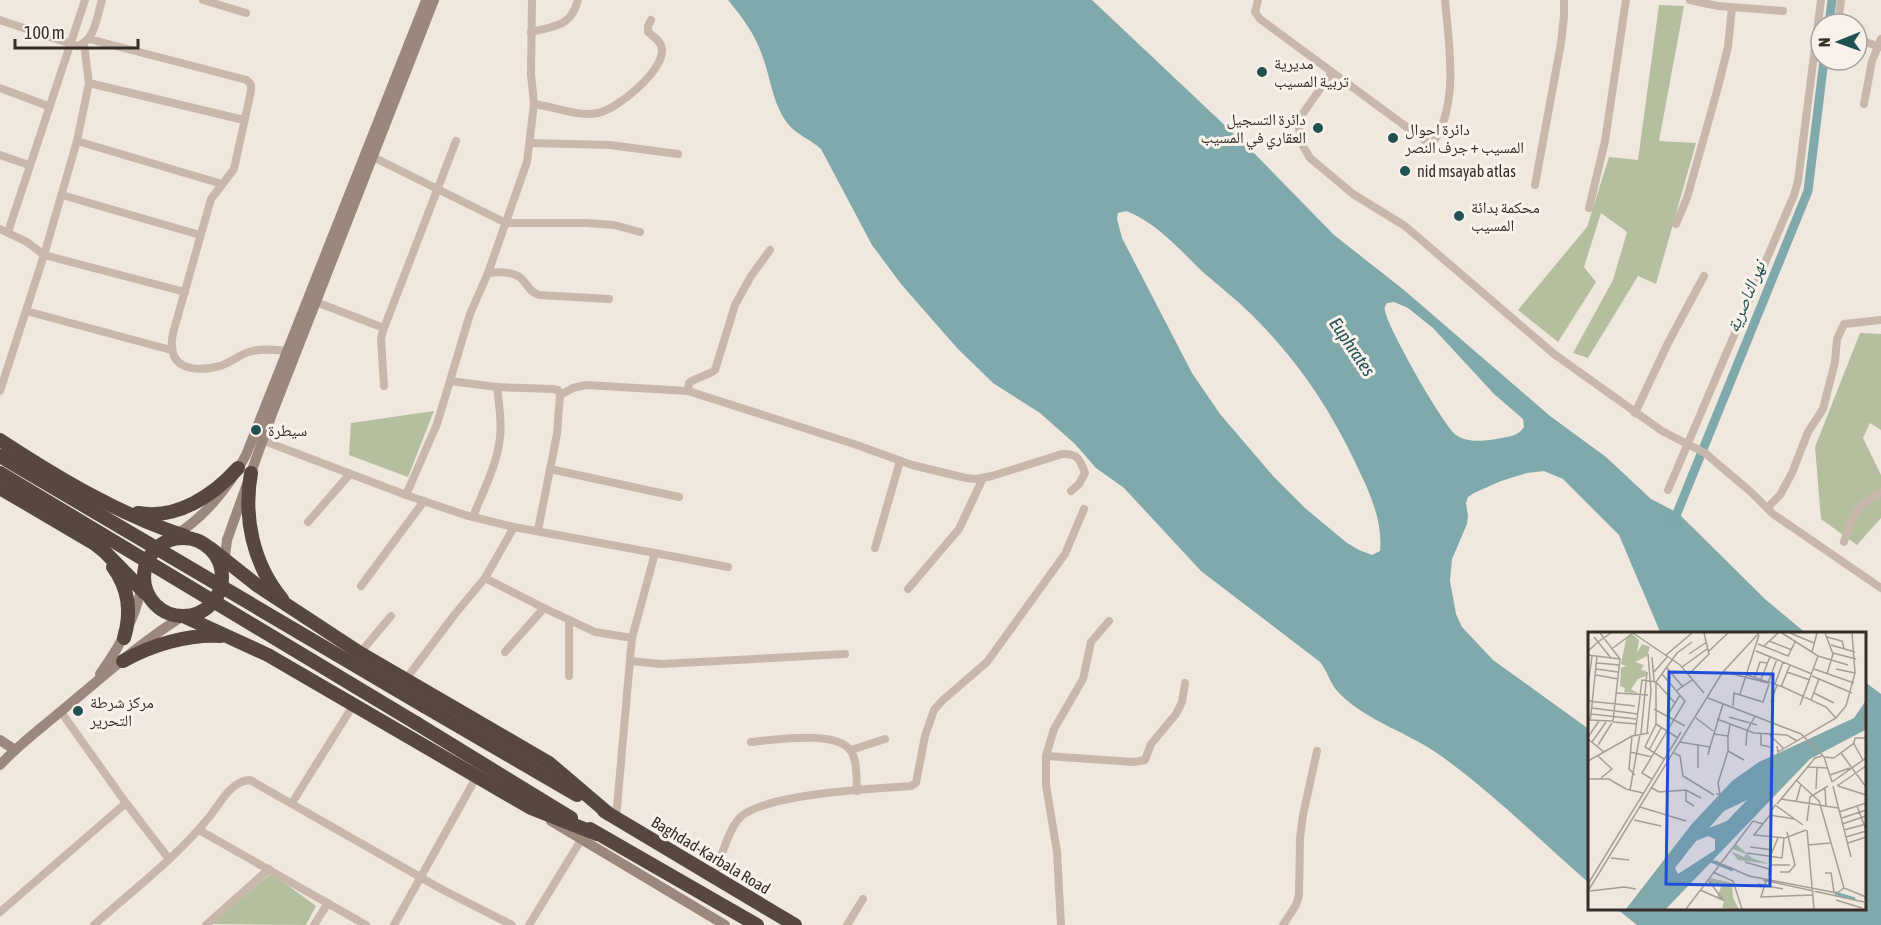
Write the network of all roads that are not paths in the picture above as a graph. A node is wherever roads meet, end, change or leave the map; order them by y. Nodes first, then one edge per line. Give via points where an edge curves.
1 (85, 0) edge
2 (102, 0) edge
3 (203, 0) edge
4 (426, 0) edge
5 (434, 0) edge
6 (532, 0) edge
7 (578, 0) edge
8 (1258, 0) edge
9 (1445, 0) edge
10 (1564, 0) edge
11 (1694, 0) edge
12 (1821, 0) edge
13 (1625, 1) edge
14 (1719, 3) edge
15 (1756, 4) edge
16 (1732, 7) junction
17 (1783, 11) dead end
18 (246, 13) dead end
19 (0, 20) edge
20 (651, 20) dead end
21 (531, 32) junction
22 (87, 41) junction
23 (1880, 44) edge
24 (69, 45) junction
25 (1332, 72) junction
26 (89, 83) junction
27 (0, 88) edge
28 (534, 104) junction
29 (1864, 104) dead end
30 (48, 106) junction
31 (244, 120) junction
32 (77, 141) junction
33 (456, 141) dead end
34 (531, 143) junction
35 (0, 154) edge
36 (678, 154) dead end
37 (373, 157) junction
38 (29, 165) junction
39 (222, 184) junction
40 (1535, 184) dead end
41 (438, 189) junction
42 (62, 195) junction
43 (1589, 208) dead end
44 (506, 223) junction
45 (1676, 224) dead end
46 (4, 231) edge
47 (640, 232) dead end
48 (200, 235) junction
49 (770, 250) dead end
50 (44, 255) junction
51 (488, 273) junction
52 (1704, 276) dead end
53 (185, 292) junction
54 (609, 299) dead end
55 (316, 302) junction
56 (26, 311) junction
57 (1881, 320) edge
58 (384, 328) junction
59 (171, 350) junction
60 (287, 351) junction
61 (450, 381) junction
62 (384, 386) dead end
63 (497, 387) junction
64 (0, 391) edge
65 (688, 391) junction
66 (560, 395) junction
67 (1635, 413) junction
68 (259, 439) junction
69 (0, 440) edge
70 (1690, 447) junction
71 (0, 456) edge
72 (900, 461) junction
73 (550, 469) junction
74 (244, 471) junction
75 (0, 473) edge
76 (350, 474) junction
77 (983, 478) junction
78 (0, 488) edge
79 (1668, 490) dead end
80 (1071, 491) dead end
81 (1881, 492) edge
82 (406, 495) junction
83 (679, 497) dead end
84 (424, 501) junction
85 (116, 507) junction
86 (1767, 508) junction
87 (1084, 509) dead end
88 (473, 517) junction
89 (308, 522) dead end
90 (514, 527) junction
91 (538, 530) junction
92 (173, 537) junction
93 (92, 542) junction
94 (1844, 542) dead end
95 (210, 548) junction
96 (875, 548) dead end
97 (655, 553) junction
98 (224, 561) junction
99 (728, 567) dead end
100 (485, 578) junction
101 (222, 579) junction
102 (361, 586) dead end
103 (1881, 588) edge
104 (908, 589) dead end
105 (146, 594) junction
106 (544, 608) junction
107 (297, 613) junction
108 (183, 616) junction
109 (391, 616) dead end
110 (569, 620) junction
111 (1109, 621) dead end
112 (124, 638) junction
113 (632, 638) junction
114 (236, 639) junction
115 (505, 652) dead end
116 (360, 653) junction
117 (845, 654) dead end
118 (123, 661) junction
119 (630, 661) junction
120 (569, 676) dead end
121 (406, 679) junction
122 (1185, 683) dead end
123 (88, 688) junction
124 (354, 704) junction
125 (61, 712) junction
126 (885, 739) dead end
127 (0, 740) edge
128 (751, 742) dead end
129 (15, 750) junction
130 (851, 750) junction
131 (1317, 752) dead end
132 (1046, 756) junction
133 (0, 765) edge
134 (477, 776) junction
135 (857, 791) junction
136 (126, 803) junction
137 (292, 803) junction
138 (531, 808) junction
139 (612, 816) junction
140 (199, 830) junction
141 (597, 834) junction
142 (581, 840) junction
143 (169, 859) junction
144 (268, 869) junction
145 (709, 874) junction
146 (419, 877) junction
147 (691, 887) junction
148 (734, 888) junction
149 (863, 899) dead end
150 (327, 903) junction
151 (724, 906) junction
152 (0, 912) edge
153 (94, 925) edge
154 (206, 925) edge
155 (314, 925) edge
156 (366, 925) edge
157 (394, 925) edge
158 (512, 925) edge
159 (529, 925) edge
160 (725, 925) edge
161 (758, 925) edge
162 (795, 925) edge
163 (847, 925) edge
164 (1061, 925) edge
165 (1283, 925) edge

1 - 24 street
2 - 22 street
3 - 18 street
4 - 60 main road
5 - 37 main road
6 - 21 street
7 - 21 street via 568,20
8 - 25 street via 1256,12 1260,19
9 - 25 street via 1450,52 1447,113 1431,146
10 - 40 street via 1561,43
11 - 14 street
12 - 70 street via 1798,181
13 - 43 street via 1605,141
14 - 16 street
15 - 16 street
15 - 17 street
16 - 45 street via 1728,47 1717,91
19 - 24 street
20 - 28 street via 648,32 662,47 662,54 629,98 601,112 583,115
21 - 28 street
22 - 24 street
22 - 26 street
22 - 31 street via 247,80 251,91
23 - 29 street via 1872,61
24 - 30 street
25 - 67 street via 1299,119 1303,146 1310,158 1353,194 1405,226 1554,354
26 - 31 street
26 - 32 street
27 - 30 street
28 - 34 street
30 - 38 street
31 - 39 street via 234,169
32 - 39 street
32 - 42 street
33 - 41 street
34 - 36 street via 610,145
34 - 44 street
35 - 38 street
37 - 41 street
37 - 55 main road
38 - 46 street
39 - 48 street via 211,199
41 - 44 street
41 - 58 street
42 - 48 street
42 - 50 street
44 - 47 street via 587,223
44 - 51 street
46 - 50 street
48 - 53 street
49 - 65 street via 735,305 715,370 689,383
50 - 53 street
50 - 56 street
51 - 54 street via 517,275 531,293 539,295
51 - 61 street via 470,314
52 - 67 street
53 - 59 street
55 - 58 street
55 - 68 main road
56 - 59 street
56 - 64 street
57 - 86 street via 1844,324 1836,339 1835,362 1823,409 1808,432 1780,495
58 - 62 street
59 - 60 street via 174,358 187,368 221,366 254,351
60 - 68 main road
61 - 63 street
61 - 82 street via 437,424
63 - 66 street via 552,389
63 - 88 street via 501,436
65 - 66 street via 586,385
65 - 72 street
66 - 73 street
67 - 70 street
68 - 74 main road
68 - 76 street
69 - 85 highway
70 - 79 street
70 - 86 street via 1705,453
71 - 139 highway, bridge
72 - 77 street via 939,473
72 - 96 street
73 - 83 street
73 - 91 street
74 - 85 highway via 217,490 174,511 153,515
74 - 92 main road
74 - 98 main road
74 - 107 highway via 256,552 277,593
75 - 141 highway, bridge
76 - 82 street
76 - 89 street
77 - 80 street via 1071,453 1079,459 1085,473
77 - 104 street via 959,529
78 - 93 highway
81 - 94 street via 1854,513
82 - 84 street
84 - 88 street
84 - 102 street
85 - 92 highway
86 - 103 street
87 - 135 street via 1065,554 987,662 934,710 916,783
88 - 90 street
90 - 91 street
90 - 100 street
91 - 97 street
92 - 95 highway via 193,538
92 - 105 highway via 150,554 144,574
93 - 105 highway
93 - 112 highway via 114,567 127,593 129,616
95 - 98 highway
95 - 101 highway via 220,562
97 - 99 street
97 - 113 street
98 - 101 main road
98 - 107 highway
100 - 106 street
100 - 121 street
101 - 108 highway via 218,595 207,608
105 - 108 highway via 163,611
105 - 112 main road
106 - 110 street
106 - 115 street
107 - 116 highway
108 - 114 highway
108 - 118 main road
109 - 116 street
110 - 113 street via 595,632
110 - 120 street
111 - 132 street via 1091,642 1083,679 1054,729
112 - 123 main road
113 - 119 street
114 - 118 highway via 203,635 138,652
114 - 124 highway
116 - 121 highway
117 - 119 street via 661,664
118 - 123 main road
119 - 139 street
121 - 139 highway via 549,764
122 - 132 street via 1176,714 1151,744 1145,760
123 - 125 main road
124 - 134 highway
124 - 137 street
125 - 129 main road
125 - 136 street
126 - 130 street
127 - 129 main road
128 - 130 street via 825,739
129 - 133 main road
130 - 135 street
131 - 165 street via 1300,838 1299,895
132 - 164 street
134 - 138 highway
134 - 146 street
135 - 145 street via 794,797 745,813 737,820
136 - 143 street
136 - 152 street
137 - 140 street via 250,780 241,780
137 - 146 street
138 - 141 highway
138 - 142 main road
139 - 145 highway, Baghdad-Karbala Road
140 - 143 street
140 - 144 street
141 - 147 highway
142 - 159 street
142 - 160 main road
143 - 153 street
144 - 150 street
144 - 154 street
145 - 147 highway via 702,883
145 - 148 highway, Baghdad-Karbala Road
146 - 157 street
146 - 158 street
147 - 151 highway
148 - 151 highway via 724,895
148 - 162 highway, Baghdad-Karbala Road
149 - 163 street
150 - 155 street
150 - 156 street
151 - 161 highway

